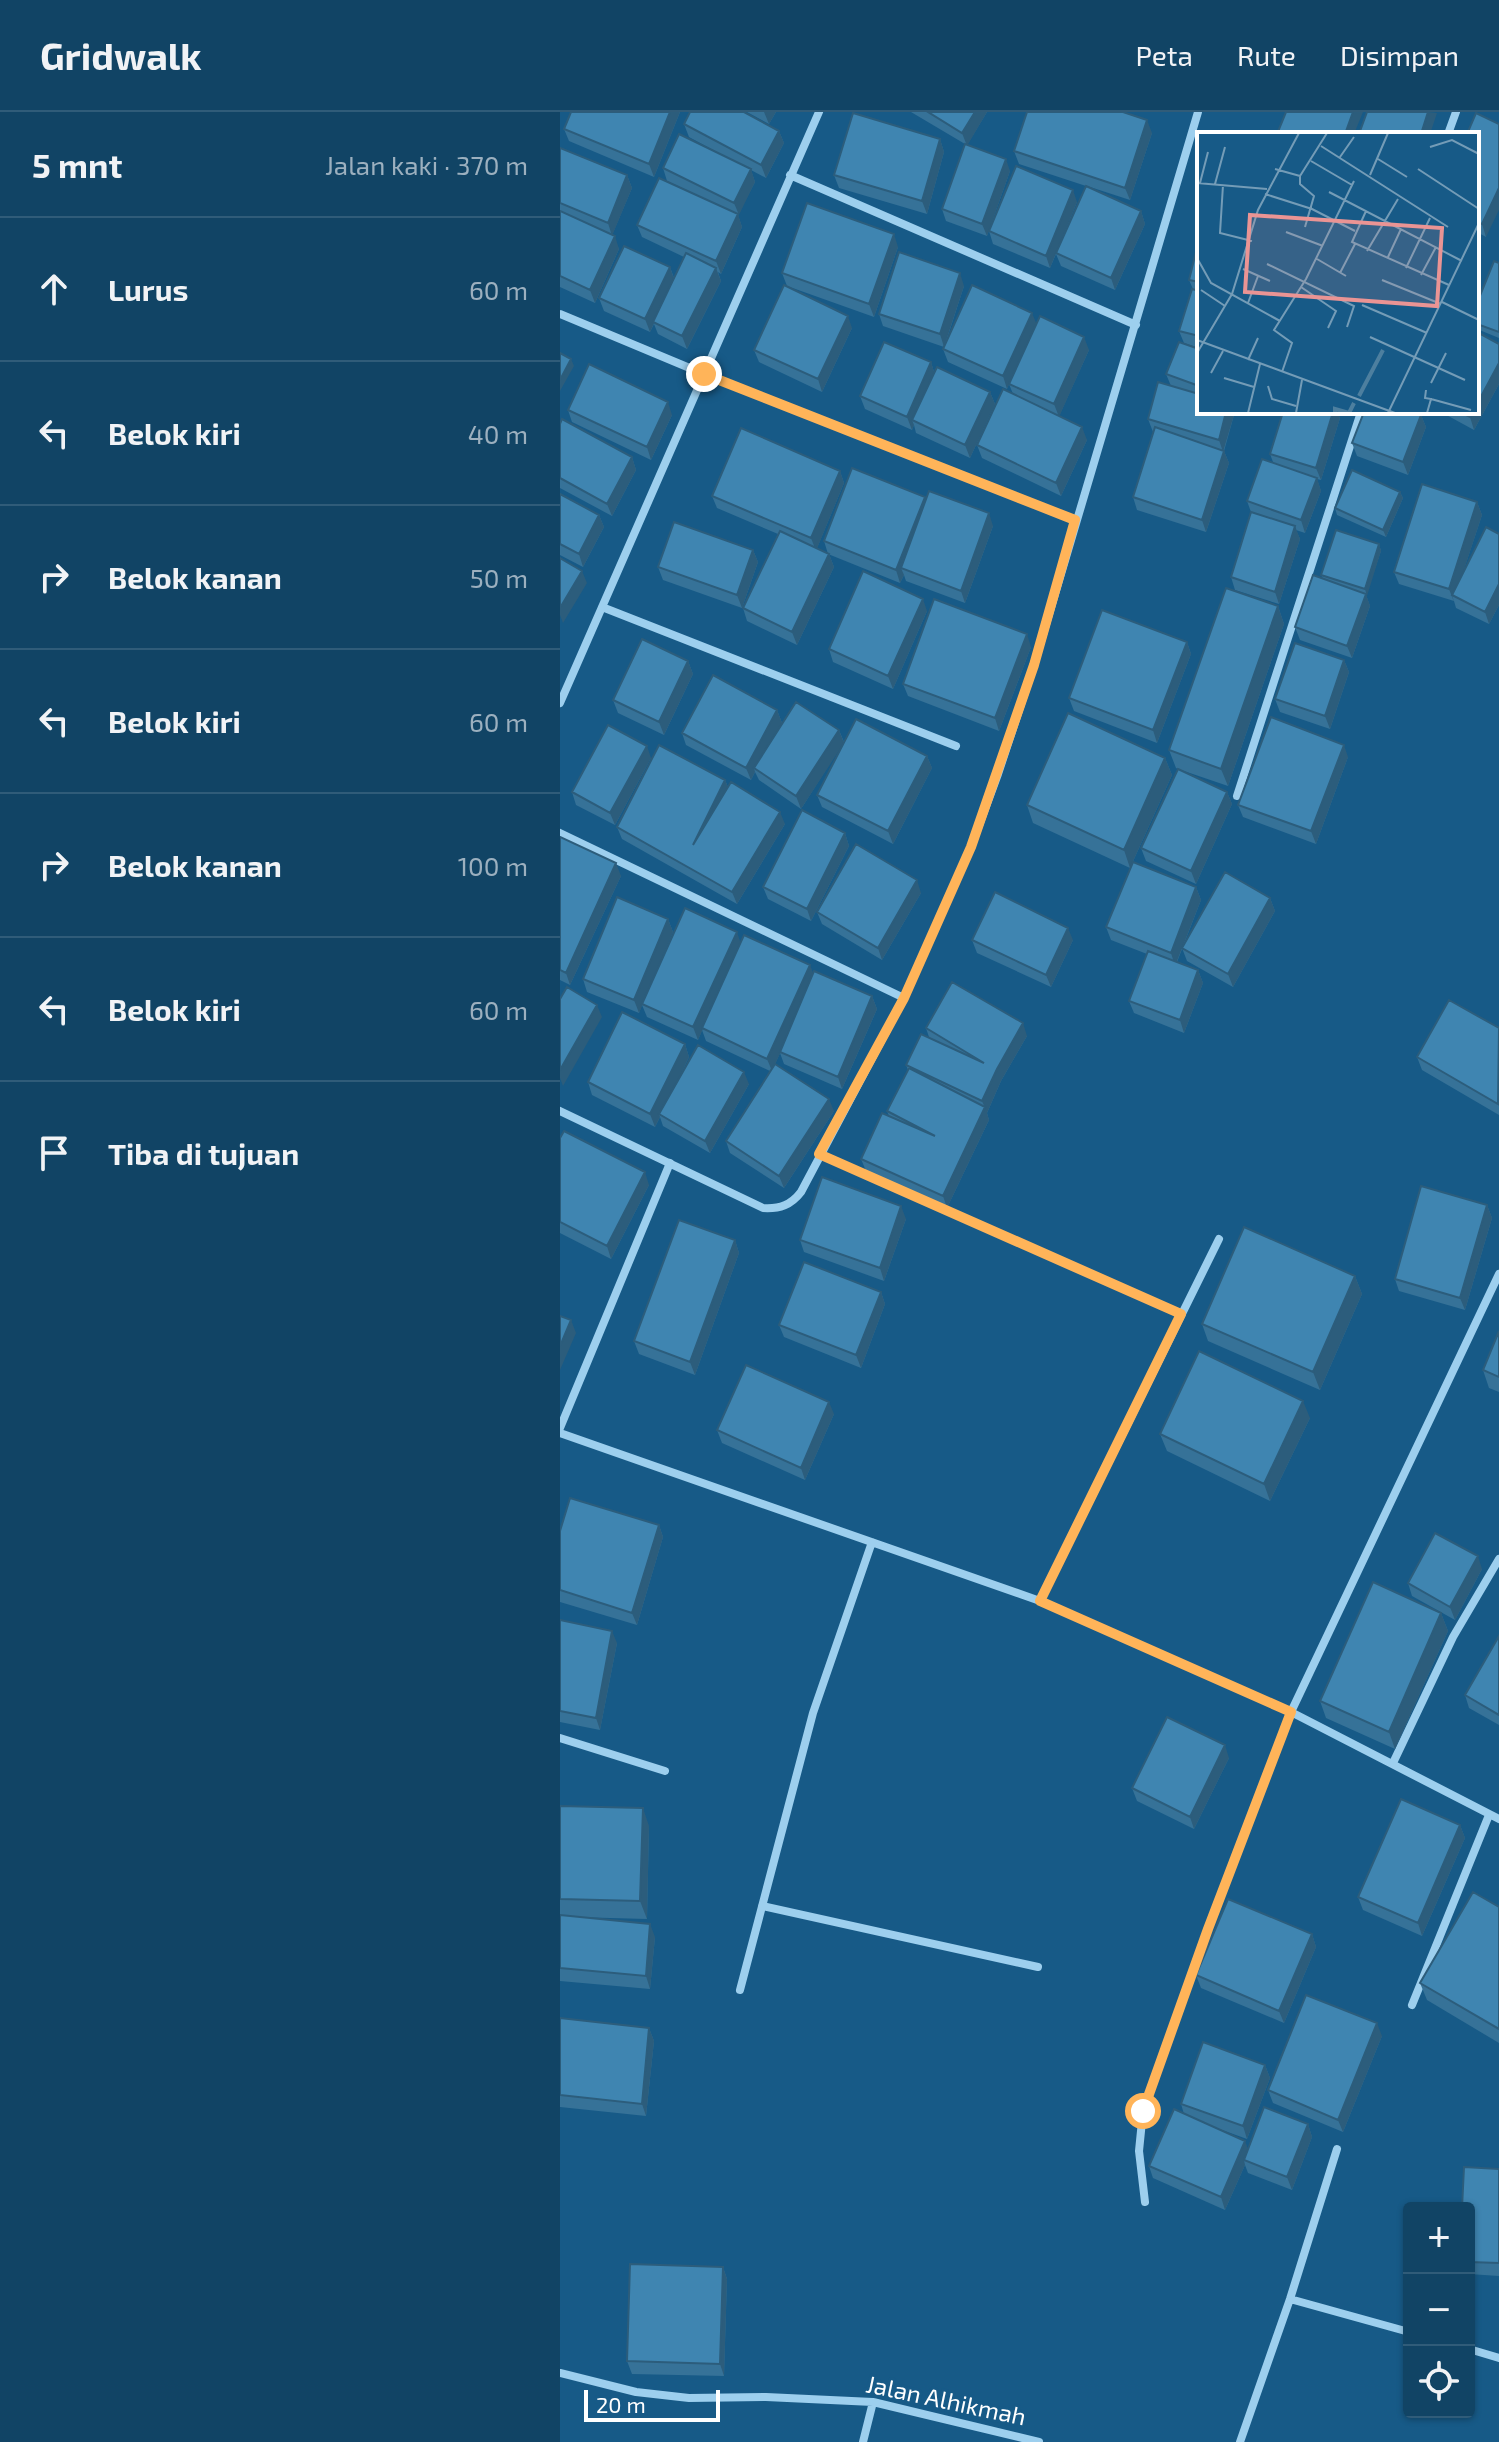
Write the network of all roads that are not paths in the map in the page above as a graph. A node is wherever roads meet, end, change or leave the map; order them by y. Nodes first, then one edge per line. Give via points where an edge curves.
1 (819, 112) edge
2 (1198, 112) edge
3 (1456, 112) edge
4 (1449, 132) edge
5 (790, 175) junction
6 (560, 314) edge
7 (1136, 325) junction
8 (704, 374) junction
9 (1360, 414) edge
10 (1075, 520) junction
11 (602, 607) junction
12 (560, 703) edge
13 (956, 746) dead end
14 (1237, 796) dead end
15 (560, 833) edge
16 (904, 998) junction
17 (560, 1111) edge
18 (819, 1154) junction
19 (670, 1163) junction
20 (1219, 1239) dead end
21 (1499, 1274) edge
22 (1181, 1314) junction
23 (560, 1431) edge
24 (872, 1542) junction
25 (1499, 1559) edge
26 (1040, 1601) junction
27 (1291, 1712) junction
28 (560, 1738) edge
29 (1393, 1763) junction
30 (665, 1771) dead end
31 (1489, 1815) junction
32 (1499, 1819) edge
33 (762, 1906) junction
34 (1038, 1967) dead end
35 (740, 1990) dead end
36 (1412, 2005) dead end
37 (1337, 2149) dead end
38 (1145, 2202) dead end
39 (1290, 2299) junction
40 (1403, 2330) edge
41 (1475, 2351) edge
42 (1499, 2358) edge
43 (560, 2373) edge
44 (873, 2402) junction
45 (863, 2442) edge
46 (1039, 2442) edge
47 (1240, 2442) edge

1 - 5 street
2 - 7 street
3 - 4 street
5 - 7 street
5 - 8 street
6 - 8 street
7 - 10 street
8 - 10 street
8 - 11 street
9 - 14 street
10 - 16 street via 998,774
11 - 12 street
11 - 13 street
15 - 16 street
16 - 18 street
17 - 19 street
18 - 19 street via 794,1201 774,1209
18 - 22 street
19 - 23 street
20 - 22 street
21 - 27 street
22 - 26 street
23 - 24 street
24 - 26 street
24 - 33 street via 813,1713
25 - 29 street via 1453,1637
26 - 27 street
27 - 29 street
27 - 38 street via 1143,2111 1139,2151
28 - 30 street
29 - 31 street
31 - 32 street
31 - 36 street
33 - 34 street
33 - 35 street
37 - 39 street
39 - 40 street
39 - 47 street
41 - 42 street
43 - 44 street, Jalan Alhikmah via 636,2392 689,2398
44 - 45 street
44 - 46 street, Jalan Alhikmah

